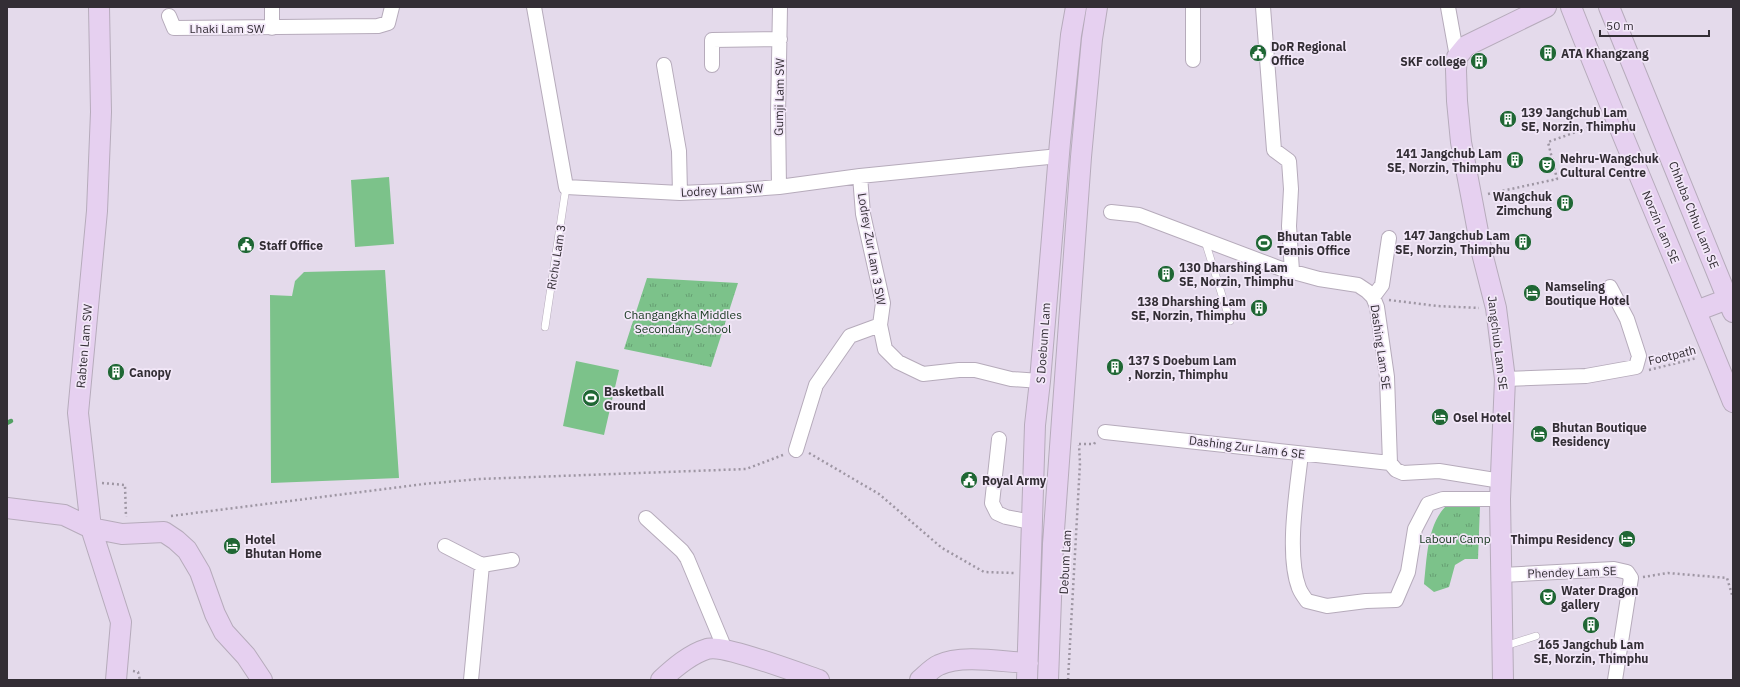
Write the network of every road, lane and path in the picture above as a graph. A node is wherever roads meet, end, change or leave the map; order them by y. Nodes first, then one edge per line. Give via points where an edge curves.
1 (99, 7) edge
2 (272, 7) edge
3 (392, 7) edge
4 (534, 7) edge
5 (780, 7) edge
6 (1076, 7) edge
7 (1098, 7) edge
8 (1193, 7) edge
9 (1263, 7) edge
10 (1448, 7) edge
11 (1546, 7) edge
12 (1571, 7) edge
13 (1609, 7) edge
14 (169, 16) dead end
15 (272, 28) junction
16 (780, 39) junction
17 (1459, 53) junction
18 (1193, 60) dead end
19 (664, 65) dead end
20 (712, 65) dead end
21 (1615, 118) junction
22 (1059, 156) junction
23 (860, 176) junction
24 (566, 187) junction
25 (779, 187) junction
26 (680, 193) junction
27 (1472, 197) junction
28 (1111, 212) dead end
29 (1389, 238) dead end
30 (1205, 240) junction
31 (1292, 271) junction
32 (1610, 287) dead end
33 (1373, 297) junction
34 (1732, 306) edge
35 (1496, 308) junction
36 (1699, 319) junction
37 (1230, 321) dead end
38 (880, 325) junction
39 (545, 327) dead end
40 (1714, 354) junction
41 (1636, 367) junction
42 (1505, 379) junction
43 (1040, 381) junction
44 (1733, 402) edge
45 (1105, 432) joint
46 (999, 439) dead end
47 (1070, 444) junction
48 (796, 450) junction
49 (1301, 454) junction
50 (1390, 463) junction
51 (86, 481) junction
52 (1501, 490) junction
53 (7, 508) edge
54 (170, 516) dead end
55 (133, 518) dead end
56 (646, 518) dead end
57 (1031, 522) junction
58 (91, 528) junction
59 (445, 546) dead end
60 (512, 560) dead end
61 (482, 565) junction
62 (1030, 574) junction
63 (1502, 575) junction
64 (1631, 578) junction
65 (1733, 598) edge
66 (1536, 636) dead end
67 (1503, 647) junction
68 (722, 650) junction
69 (1028, 671) edge
70 (116, 680) edge
71 (262, 680) edge
72 (471, 680) edge
73 (661, 680) edge
74 (819, 680) edge
75 (920, 680) edge
76 (1048, 680) edge
77 (1068, 680) edge
78 (1503, 680) edge
79 (1615, 680) edge

1 - 51 main road, Rabten Lam SW via 101,112 97,203 78,413
2 - 15 street, Lhaki Lam SW
3 - 15 street via 388,23 378,26
4 - 24 street
5 - 16 street, Gumji Lam SW
6 - 22 main road, S Doebum Lam
7 - 47 main road, S Doebum Lam via 1092,39 1081,157
8 - 18 street
9 - 31 street via 1274,150 1289,161
10 - 17 street, Jangchub Lam SE
11 - 17 main road via 1472,42
12 - 21 main road, Norzin Lam SE
13 - 34 main road, Chhuba Chhu Lam SE
14 - 15 street, Lhaki Lam SW via 174,28
16 - 20 street via 712,40
16 - 25 street, Gumji Lam SW
17 - 27 main road, Jangchub Lam SE via 1457,108
19 - 26 street via 679,151
21 - 27 path via 1548,142 1557,179
21 - 36 main road, Norzin Lam SE
22 - 23 street, Lodrey Lam SW via 905,167
22 - 43 main road, S Doebum Lam
23 - 25 street, Lodrey Lam SW
23 - 38 street, Lodrey Zur Lam 3 SW via 863,214 883,303
24 - 26 street, Lodrey Lam SW
24 - 39 lane, Richu Lam 3
25 - 26 street, Lodrey Lam SW
27 - 35 main road, Jangchub Lam SE via 1482,253
28 - 30 street, Dashing Lam SE via 1139,215
29 - 33 street via 1382,285
30 - 31 street, Dashing Lam SE
30 - 37 lane
31 - 33 street, Dashing Lam SE via 1358,286 1367,290
32 - 41 street via 1627,319 1639,356
33 - 35 path via 1437,306
33 - 50 street, Dashing Lam SE via 1378,307 1387,377
34 - 36 main road
35 - 42 main road, Jangchub Lam SE
36 - 40 main road, Norzin Lam SE
38 - 43 street, Lodrey Zur Lam 3 SW via 885,350 898,362 923,374 975,370 1011,379
38 - 48 street via 850,336 816,386
40 - 41 path, Footpath via 1647,371
40 - 44 main road, Norzin Lam SE
41 - 42 street via 1586,376
42 - 52 main road, Jangchub Lam SE
43 - 57 main road, S Doebum Lam via 1035,425
45 - 47 path via 1094,444
45 - 49 street, Dashing Zur Lam 6 SE
46 - 57 street via 992,503 997,513
47 - 76 main road, S Doebum Lam via 1053,544
47 - 77 path, Debum Lam via 1080,463
48 - 54 path via 746,469 479,479
48 - 62 path via 801,448 879,494 942,548 984,572
49 - 50 street, Dashing Zur Lam 6 SE
49 - 52 street via 1294,517 1294,566 1299,588 1307,601 1328,606 1396,600 1408,572 1415,529 1428,504 1443,499
50 - 52 street via 1403,473 1439,471
51 - 55 path via 125,485 126,517
51 - 58 main road, Rabten Lam SW
52 - 63 main road, Jangchub Lam SE
53 - 58 main road via 64,515
56 - 68 street via 682,550 687,558 722,642
57 - 62 main road, S Doebum Lam
58 - 70 main road, Rabten Lam SW via 120,622
58 - 71 main road via 122,534 164,532 176,540 187,550 200,572 214,614 224,632 246,656
59 - 61 street
60 - 61 street
61 - 72 street
62 - 69 main road, S Doebum Lam
63 - 64 street, Phendey Lam SE via 1614,569 1627,572
63 - 67 main road, Jangchub Lam SE
64 - 65 path via 1668,574 1727,578
64 - 79 street, Phendey Lam SE
66 - 67 lane
67 - 78 main road, Jangchub Lam SE
68 - 73 main road via 708,648 690,657
68 - 74 main road
69 - 75 main road via 966,660 949,661 938,665

